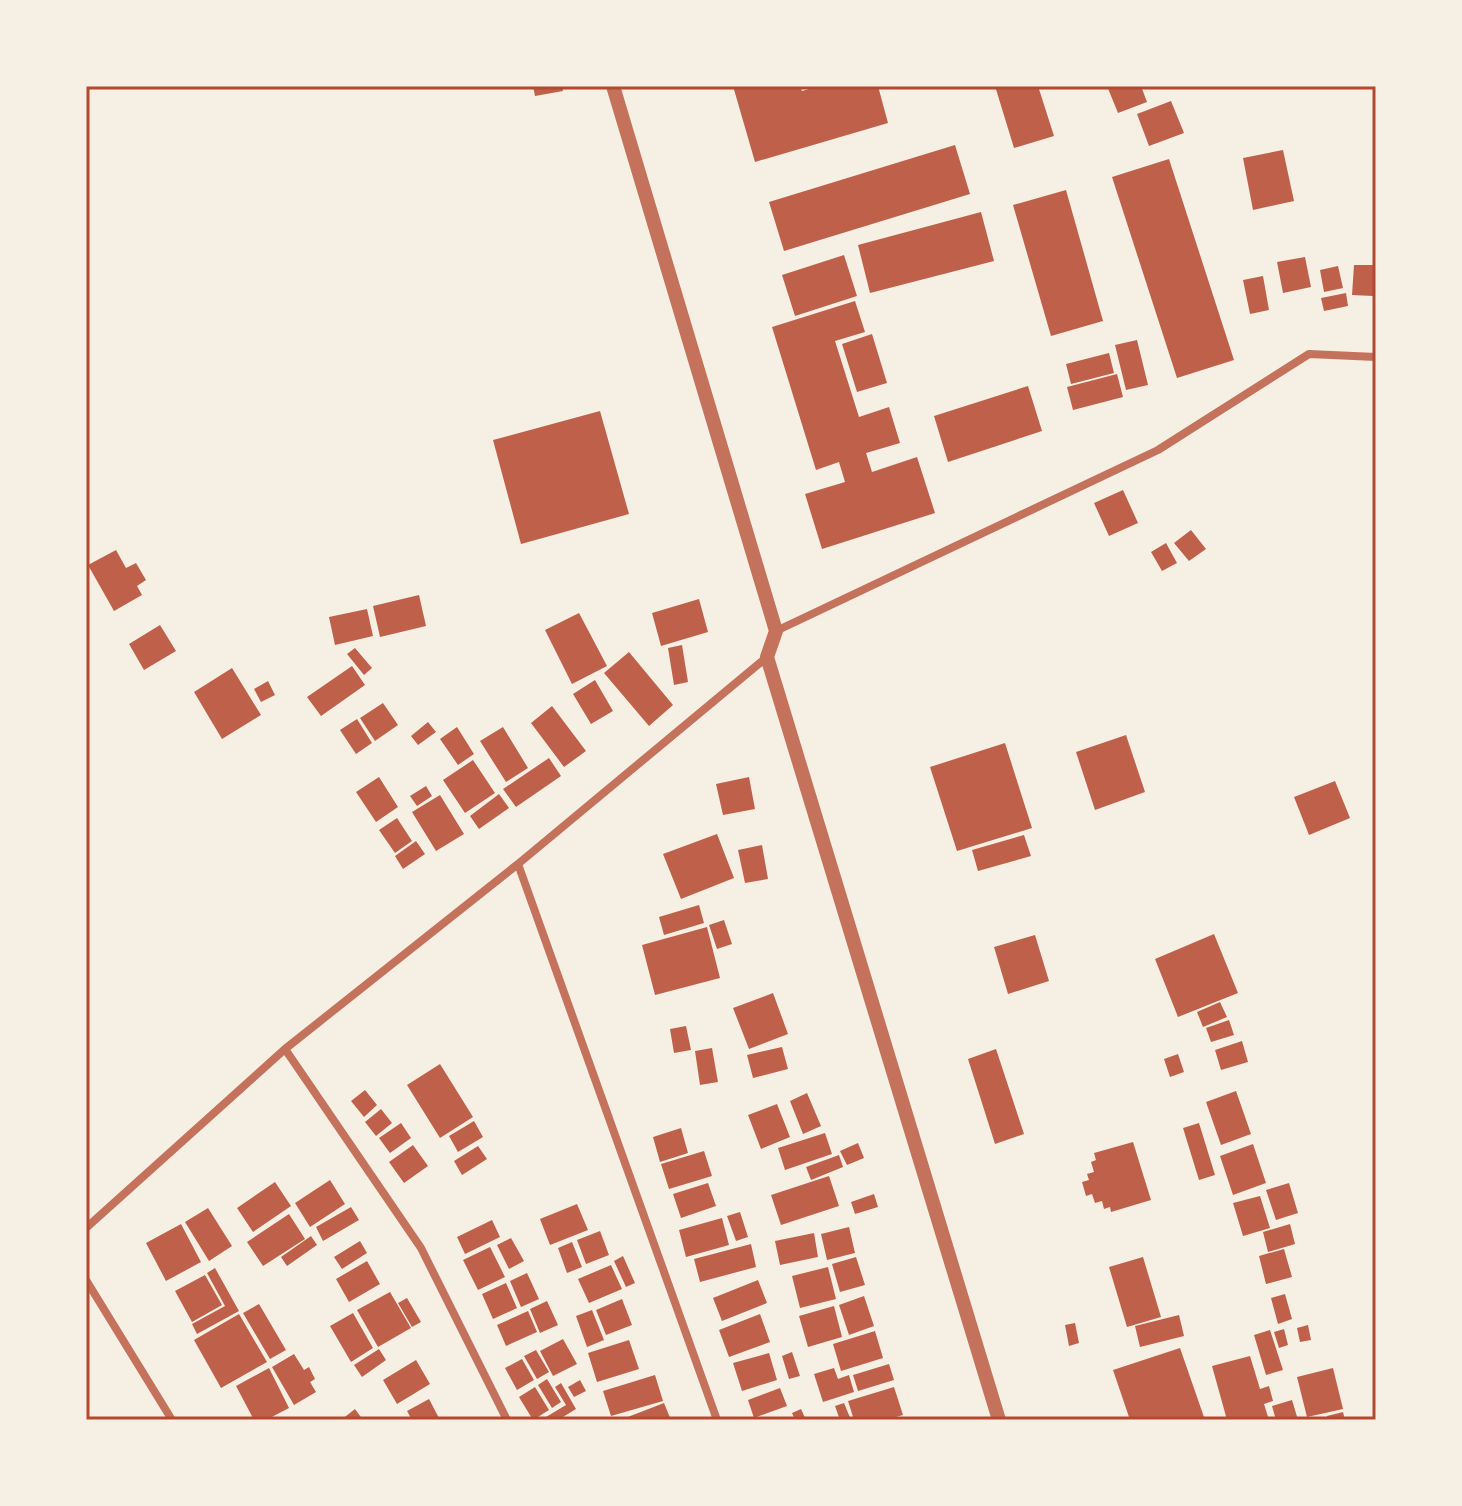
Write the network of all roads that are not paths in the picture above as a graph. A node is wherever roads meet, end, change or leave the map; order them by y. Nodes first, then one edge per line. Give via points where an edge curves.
1 (613, 86) edge
2 (1376, 357) edge
3 (776, 631) junction
4 (767, 657) junction
5 (518, 864) junction
6 (285, 1049) junction
7 (86, 1228) edge
8 (86, 1280) edge
9 (172, 1420) edge
10 (507, 1420) edge
11 (717, 1420) edge
12 (999, 1420) edge

1 - 3 street
2 - 3 street via 1309,354 1158,450
3 - 4 street
4 - 5 street
4 - 12 street
5 - 6 street
5 - 11 street
6 - 7 street
6 - 10 street via 421,1248
8 - 9 street

